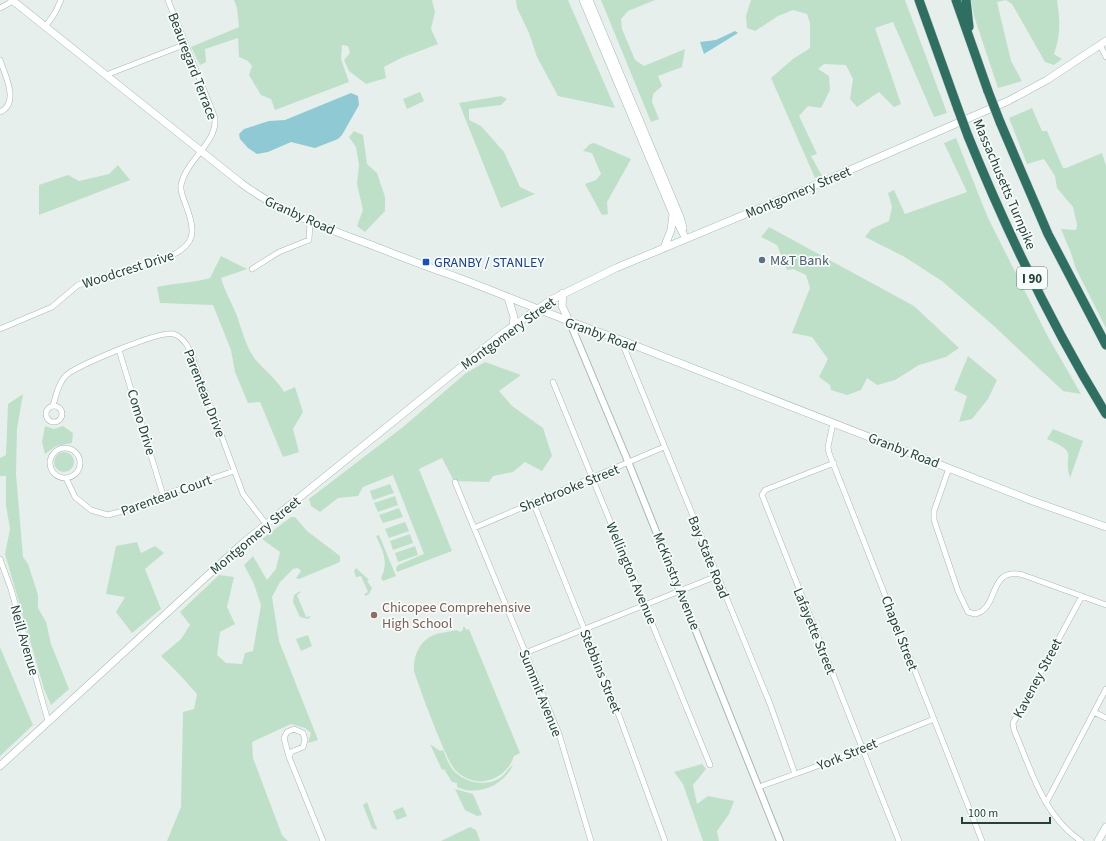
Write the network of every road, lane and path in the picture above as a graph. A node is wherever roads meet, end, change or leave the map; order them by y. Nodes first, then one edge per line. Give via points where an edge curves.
1 (13, 0) edge
2 (61, 0) edge
3 (168, 0) edge
4 (583, 0) edge
5 (589, 0) edge
6 (919, 0) edge
7 (956, 0) edge
8 (966, 0) edge
9 (0, 8) edge
10 (45, 27) junction
11 (1103, 43) edge
12 (186, 44) junction
13 (973, 50) junction
14 (1106, 57) edge
15 (0, 60) edge
16 (106, 75) junction
17 (0, 112) edge
18 (199, 150) junction
19 (673, 214) junction
20 (310, 220) junction
21 (686, 239) junction
22 (664, 248) junction
23 (252, 269) dead end
24 (563, 293) junction
25 (508, 298) junction
26 (537, 309) junction
27 (570, 323) junction
28 (513, 326) junction
29 (0, 328) edge
30 (621, 340) junction
31 (1106, 345) edge
32 (119, 350) junction
33 (553, 382) dead end
34 (53, 406) dead end
35 (1106, 414) edge
36 (833, 423) junction
37 (664, 447) junction
38 (629, 463) junction
39 (834, 463) junction
40 (949, 468) junction
41 (234, 471) junction
42 (66, 478) junction
43 (592, 478) junction
44 (455, 482) dead end
45 (163, 495) junction
46 (533, 502) junction
47 (266, 524) junction
48 (1106, 527) edge
49 (474, 528) junction
50 (0, 559) edge
51 (717, 576) junction
52 (681, 591) junction
53 (1082, 596) junction
54 (645, 605) junction
55 (1106, 605) edge
56 (585, 630) junction
57 (525, 653) junction
58 (1106, 689) edge
59 (1094, 712) junction
60 (1106, 718) edge
61 (934, 719) junction
62 (48, 721) junction
63 (862, 748) junction
64 (289, 757) junction
65 (710, 765) dead end
66 (0, 766) edge
67 (795, 774) junction
68 (759, 787) junction
69 (1046, 803) junction
70 (1106, 827) edge
71 (322, 841) edge
72 (592, 841) edge
73 (665, 841) edge
74 (780, 841) edge
75 (899, 841) edge
76 (982, 841) edge
77 (1081, 841) edge
78 (1098, 841) edge

1 - 9 street
1 - 10 main road, Granby Road
2 - 10 street
3 - 12 street, Beauregard Terrace
4 - 19 main road
5 - 21 main road via 680,217
6 - 35 highway, Massachusetts Turnpike / I 90, bridge via 968,136 995,200 1024,263
7 - 13 highway, Massachusetts Turnpike / I 90
8 - 13 highway
10 - 16 main road, Granby Road
11 - 14 street
11 - 21 main road, Montgomery Street via 1047,80 1008,101
12 - 16 street
12 - 18 street, Beauregard Terrace via 215,118 216,129
13 - 31 highway, Massachusetts Turnpike / I 90, bridge via 1000,122 1048,234
15 - 17 street via 11,98 8,106
16 - 18 main road, Granby Road
18 - 20 main road, Granby Road via 258,196
18 - 29 street, Woodcrest Drive via 183,176 180,188 193,229 188,245 168,257 78,285 52,307
19 - 21 main road
19 - 22 main road via 671,230
20 - 23 street via 309,240 279,252
20 - 25 main road, Granby Road
21 - 22 main road, Montgomery Street
22 - 24 main road, Montgomery Street
24 - 26 main road, Montgomery Street
24 - 27 main road via 562,306
25 - 26 main road, Granby Road
25 - 28 main road via 514,316
26 - 27 main road, Granby Road
26 - 28 main road, Montgomery Street
27 - 30 main road, Granby Road
27 - 38 street, McKinstry Avenue
28 - 47 main road, Montgomery Street
30 - 36 main road, Granby Road
30 - 37 street, Bay State Road
32 - 34 street, Parenteau Drive via 68,374 60,384
32 - 41 street, Parenteau Drive via 163,334 174,334 184,340
32 - 45 street, Como Drive
33 - 43 street, Wellington Avenue
36 - 39 street, Chapel Street via 828,447
36 - 40 main road, Granby Road
37 - 38 street, Sherbrooke Street
37 - 51 street, Bay State Road
38 - 43 street, Sherbrooke Street
38 - 52 street, McKinstry Avenue
39 - 61 street, Chapel Street
39 - 63 street, Lafayette Street via 765,490 762,494
40 - 48 main road, Granby Road
40 - 53 street via 934,511 934,520 958,591 968,612 975,614 984,610 1001,580 1011,573
41 - 45 street, Parenteau Court
41 - 47 street, Parenteau Drive via 244,497
42 - 42 street via 75,474 79,465 75,452 66,448 52,454 50,464 53,472
42 - 45 street, Parenteau Court via 74,497 91,510 108,515 137,507
43 - 46 street, Sherbrooke Street
43 - 54 street, Wellington Avenue
44 - 49 street, Summit Avenue
46 - 49 street, Sherbrooke Street
46 - 56 street, Stebbins Street
47 - 62 main road, Montgomery Street
49 - 57 street, Summit Avenue
50 - 62 street, Neill Avenue via 11,589
51 - 52 street
51 - 67 street, Bay State Road via 770,704
52 - 54 street
52 - 68 street, McKinstry Avenue
53 - 55 street
53 - 69 street, Kaveney Street via 1013,722 1014,730
54 - 56 street
54 - 65 street, Wellington Avenue
56 - 57 street
56 - 73 street, Stebbins Street via 640,769
57 - 72 street, Summit Avenue via 559,734
58 - 59 street
59 - 60 street
59 - 69 street
61 - 63 street, York Street
61 - 76 street, Chapel Street
62 - 66 main road, Montgomery Street
63 - 67 street, York Street
63 - 75 street, Lafayette Street
64 - 64 street via 291,752 300,749 304,744 305,736 297,729 287,732 284,738
64 - 71 street
67 - 68 street, York Street
68 - 74 street, McKinstry Avenue
69 - 77 street, Kaveney Street via 1061,824
70 - 78 main road

